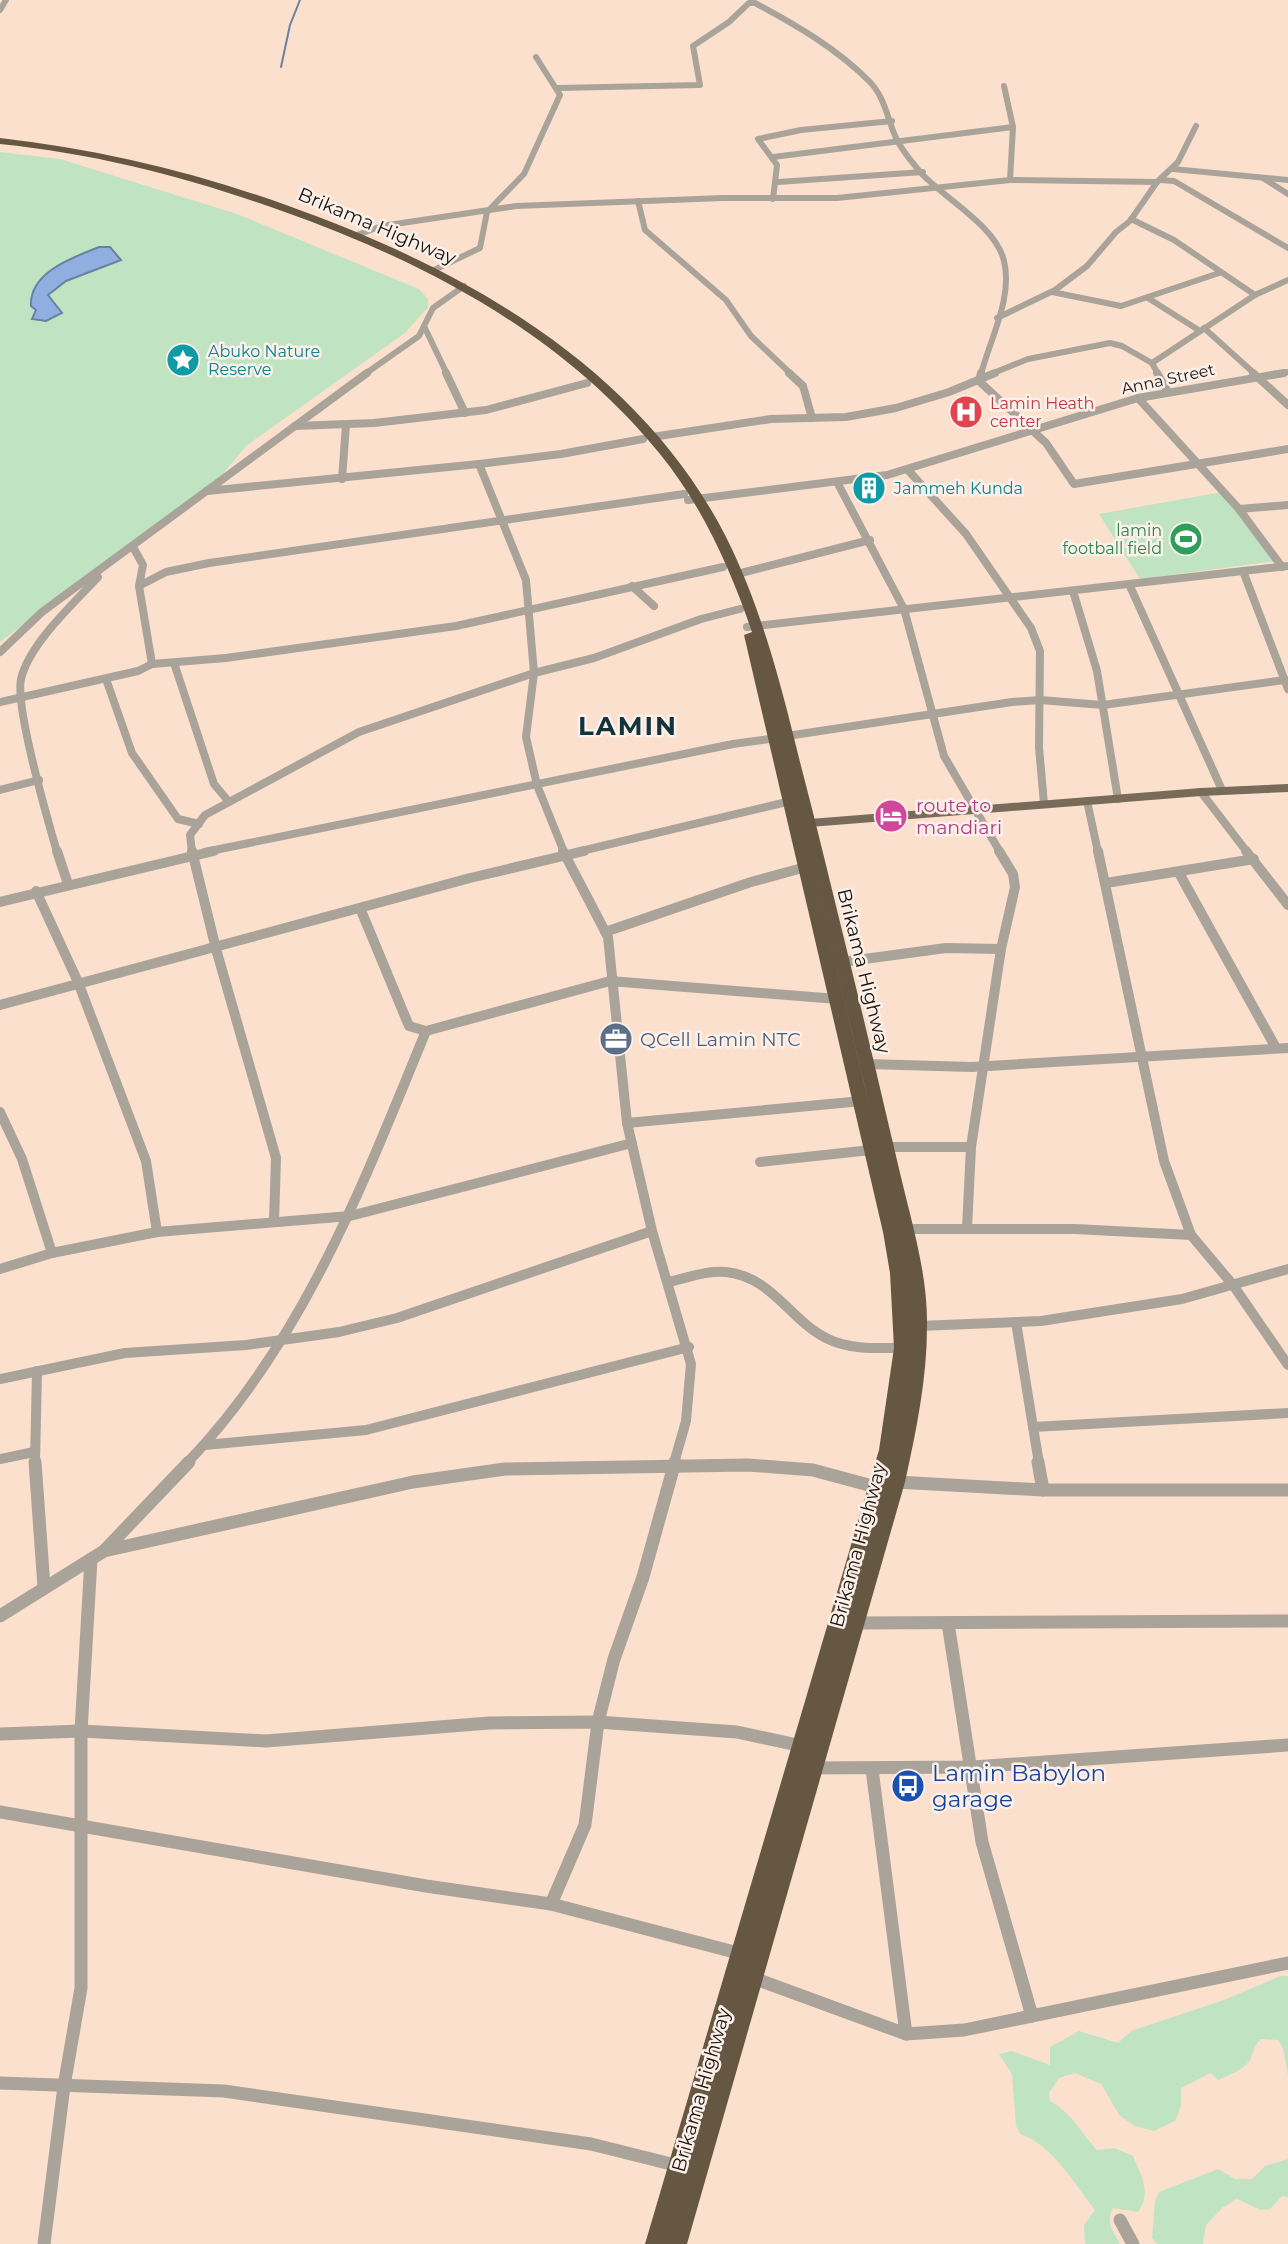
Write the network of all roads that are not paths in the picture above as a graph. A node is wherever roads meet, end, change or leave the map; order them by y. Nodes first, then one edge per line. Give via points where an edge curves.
1 (6, 0) edge
2 (0, 10) edge
3 (536, 57) dead end
4 (1004, 86) dead end
5 (558, 88) junction
6 (892, 121) junction
7 (1196, 126) dead end
8 (1013, 127) junction
9 (8, 143) edge
10 (898, 143) junction
11 (773, 157) junction
12 (1172, 169) junction
13 (923, 172) junction
14 (1261, 177) junction
15 (1010, 180) junction
16 (1288, 180) edge
17 (1158, 181) junction
18 (778, 182) junction
19 (934, 187) junction
20 (1288, 194) edge
21 (773, 199) junction
22 (638, 201) junction
23 (486, 212) junction
24 (1131, 219) junction
25 (357, 235) junction
26 (1288, 248) edge
27 (434, 270) junction
28 (1219, 273) junction
29 (1288, 280) edge
30 (461, 288) junction
31 (1052, 292) junction
32 (1255, 295) junction
33 (1148, 298) junction
34 (997, 318) junction
35 (424, 326) junction
36 (1202, 330) junction
37 (1152, 363) junction
38 (1288, 372) edge
39 (1254, 377) junction
40 (979, 381) junction
41 (587, 383) junction
42 (1167, 390) junction
43 (1138, 398) junction
44 (1288, 405) edge
45 (465, 412) junction
46 (812, 418) junction
47 (346, 425) junction
48 (295, 426) junction
49 (1029, 430) junction
50 (647, 438) junction
51 (1288, 449) edge
52 (479, 464) junction
53 (1199, 465) junction
54 (908, 470) junction
55 (342, 479) junction
56 (837, 482) junction
57 (207, 491) junction
58 (690, 498) junction
59 (1288, 505) edge
60 (1239, 509) junction
61 (502, 522) junction
62 (870, 540) junction
63 (133, 547) junction
64 (114, 559) junction
65 (1285, 566) edge
66 (723, 567) junction
67 (1243, 571) junction
68 (737, 575) junction
69 (1129, 584) junction
70 (139, 586) junction
71 (632, 586) junction
72 (1073, 592) junction
73 (1010, 597) junction
74 (654, 606) dead end
75 (740, 609) junction
76 (904, 609) junction
77 (529, 612) junction
78 (752, 626) junction
79 (0, 652) edge
80 (174, 663) junction
81 (152, 664) junction
82 (534, 673) junction
83 (1286, 677) edge
84 (106, 679) junction
85 (1178, 695) junction
86 (21, 698) junction
87 (1040, 700) junction
88 (0, 702) edge
89 (1103, 705) junction
90 (934, 712) junction
91 (782, 737) junction
92 (39, 780) junction
93 (537, 785) junction
94 (1288, 786) edge
95 (0, 790) edge
96 (1222, 790) junction
97 (1201, 792) junction
98 (1118, 799) junction
99 (790, 801) junction
100 (1087, 801) junction
101 (229, 802) junction
102 (1044, 804) junction
103 (973, 809) junction
104 (802, 823) junction
105 (199, 824) junction
106 (192, 855) junction
107 (565, 856) junction
108 (1254, 859) junction
109 (806, 867) junction
110 (1179, 873) junction
111 (1106, 883) junction
112 (68, 884) junction
113 (36, 891) junction
114 (0, 902) edge
115 (1288, 905) edge
116 (360, 908) junction
117 (605, 932) junction
118 (216, 949) junction
119 (1001, 949) junction
120 (842, 962) junction
121 (610, 981) junction
122 (78, 982) junction
123 (838, 999) junction
124 (0, 1005) edge
125 (426, 1031) junction
126 (1276, 1048) junction
127 (1288, 1048) edge
128 (1140, 1057) junction
129 (867, 1064) junction
130 (983, 1066) junction
131 (862, 1101) junction
132 (0, 1112) edge
133 (627, 1123) junction
134 (632, 1143) junction
135 (971, 1147) junction
136 (879, 1148) junction
137 (760, 1162) dead end
138 (350, 1216) junction
139 (274, 1222) junction
140 (967, 1228) junction
141 (906, 1229) junction
142 (652, 1231) junction
143 (157, 1232) junction
144 (1191, 1235) junction
145 (52, 1253) junction
146 (0, 1269) edge
147 (1288, 1269) edge
148 (668, 1282) junction
149 (1233, 1285) junction
150 (1016, 1322) junction
151 (919, 1325) junction
152 (286, 1337) junction
153 (689, 1347) junction
154 (904, 1348) junction
155 (1288, 1365) edge
156 (37, 1371) junction
157 (0, 1379) edge
158 (1288, 1413) edge
159 (1033, 1427) junction
160 (205, 1445) junction
161 (34, 1452) junction
162 (0, 1459) edge
163 (675, 1464) junction
164 (896, 1482) junction
165 (876, 1487) junction
166 (1043, 1490) junction
167 (1288, 1490) edge
168 (104, 1551) junction
169 (91, 1559) junction
170 (44, 1587) junction
171 (0, 1616) edge
172 (1288, 1621) edge
173 (856, 1623) junction
174 (948, 1623) junction
175 (598, 1723) junction
176 (81, 1731) junction
177 (0, 1734) edge
178 (1288, 1745) edge
179 (802, 1746) junction
180 (972, 1767) junction
181 (796, 1768) junction
182 (815, 1768) junction
183 (872, 1769) junction
184 (0, 1812) edge
185 (791, 1819) junction
186 (81, 1826) junction
187 (551, 1904) junction
188 (742, 1954) junction
189 (1288, 1963) edge
190 (753, 1978) junction
191 (1031, 2016) junction
192 (906, 2034) junction
193 (0, 2083) edge
194 (64, 2086) junction
195 (679, 2166) junction
196 (1121, 2220) dead end
197 (44, 2244) edge
198 (656, 2244) edge
199 (676, 2244) edge
200 (1133, 2244) edge

1 - 2 street
3 - 5 street
4 - 8 street
5 - 6 street via 700,85 693,46 733,22 751,2 834,48 874,86
5 - 23 street via 556,109 524,174
6 - 10 street
6 - 11 street via 758,139
7 - 12 street
8 - 10 street
8 - 15 street
9 - 25 highway, Brikama Highway via 94,152 168,168
9 - 30 highway, Brikama Highway via 120,161 203,184 378,250
10 - 11 street
10 - 13 street
11 - 18 street
12 - 14 street
12 - 17 street
13 - 18 street
13 - 19 street
14 - 16 street
14 - 20 street
15 - 17 street
15 - 19 street
17 - 24 street
17 - 26 street via 1174,181
18 - 21 street
19 - 21 street via 838,198
19 - 34 street via 989,232 1000,249 1006,269
21 - 22 street
22 - 23 street via 516,206
22 - 46 street via 645,230 726,300 751,336 803,386
23 - 25 street via 382,226
23 - 27 street via 480,248
24 - 28 street via 1174,240
24 - 31 street via 1073,279
25 - 27 highway, Brikama Highway
27 - 30 highway, Brikama Highway
28 - 32 street
28 - 33 street
29 - 32 street
30 - 35 street via 433,308
30 - 41 highway, Brikama Highway
30 - 50 highway, Brikama Highway via 571,359
31 - 33 street via 1121,306
31 - 34 street
32 - 36 street
33 - 36 street
34 - 40 street
35 - 45 street
35 - 48 street via 419,336
36 - 37 street
36 - 39 street
37 - 40 street via 1121,343 1110,343 1028,359
37 - 42 street
38 - 39 street, Anna Street
39 - 42 street, Anna Street
39 - 44 street
40 - 46 street via 896,408
40 - 49 street
41 - 45 street
41 - 50 highway, Brikama Highway
42 - 43 street, Anna Street
43 - 49 street, Anna Street
43 - 53 street
45 - 47 street
46 - 50 street via 771,419
47 - 48 street
47 - 55 street
48 - 57 street
49 - 53 street via 1046,443 1074,484
49 - 54 street, Anna Street
50 - 52 street
50 - 58 highway, Brikama Highway
51 - 53 street
52 - 55 street
52 - 61 street
53 - 60 street
54 - 56 street, Anna Street
54 - 73 street via 966,534
55 - 57 street
56 - 58 street, Anna Street
56 - 62 street
57 - 63 street
58 - 61 street, Anna Street
58 - 66 highway, Brikama Highway
58 - 68 highway, Brikama Highway
59 - 60 street
60 - 65 street
61 - 70 street, Anna Street via 209,563 166,572
61 - 77 street via 526,580
62 - 68 street
62 - 76 street
63 - 64 street
63 - 70 street via 143,565
64 - 79 street via 42,612
64 - 86 street via 69,608 31,660 20,681
65 - 67 street
66 - 71 street
66 - 75 highway, Brikama Highway
67 - 69 street
67 - 83 street
68 - 78 highway, Brikama Highway
69 - 72 street
69 - 85 street
70 - 81 street
71 - 74 street
71 - 77 street
72 - 73 street
72 - 89 street
73 - 76 street
73 - 87 street via 1040,651
75 - 78 highway, Brikama Highway
75 - 82 street
76 - 78 street
76 - 90 street
77 - 80 street
77 - 82 street
78 - 91 highway, Brikama Highway
80 - 81 street
80 - 101 street via 214,784
81 - 84 street
82 - 93 street via 526,737
82 - 101 street via 359,732
83 - 85 street
84 - 86 street
84 - 105 street via 124,736 142,770 178,819
85 - 89 street
85 - 96 street
86 - 88 street
86 - 92 street
87 - 89 street
87 - 90 street
87 - 102 street
89 - 98 street
90 - 91 street
90 - 103 street via 944,756
91 - 93 street
91 - 99 highway, Brikama Highway
91 - 104 highway, Brikama Highway
92 - 95 street
92 - 112 street via 61,872
93 - 106 street
93 - 107 street
94 - 96 main road
96 - 97 main road
97 - 98 main road
97 - 108 street
98 - 100 main road
99 - 104 highway, Brikama Highway
99 - 107 street
100 - 102 main road
100 - 111 street
101 - 105 street via 205,815
102 - 103 main road
103 - 104 main road
103 - 119 street via 1013,874 1015,887
104 - 109 highway, Brikama Highway
104 - 120 highway, Brikama Highway
105 - 106 street via 190,835
106 - 112 street
106 - 118 street
107 - 116 street
107 - 117 street
108 - 110 street
108 - 115 street
109 - 117 street
109 - 123 highway, Brikama Highway
110 - 111 street
110 - 126 street
111 - 128 street
112 - 113 street
113 - 114 street
113 - 122 street
116 - 118 street
116 - 125 street via 409,1026
117 - 121 street
118 - 122 street
118 - 139 street via 276,1158
119 - 120 street via 946,948
119 - 130 street
120 - 129 highway, Brikama Highway
121 - 123 street
121 - 125 street
121 - 133 street
122 - 124 street
122 - 143 street via 146,1161
123 - 131 highway, Brikama Highway
125 - 138 street
126 - 127 street
126 - 128 street
128 - 130 street
128 - 144 street via 1164,1161
129 - 130 street via 920,1069
129 - 136 highway, Brikama Highway
130 - 135 street
131 - 133 street
131 - 136 highway, Brikama Highway
132 - 145 street via 22,1159
133 - 134 street
134 - 138 street
134 - 142 street
135 - 136 street
135 - 140 street
136 - 137 street
136 - 141 highway, Brikama Highway
136 - 154 highway, Brikama Highway
138 - 139 street
138 - 152 street
139 - 143 street
140 - 141 street
140 - 144 street
141 - 151 highway, Brikama Highway
142 - 148 street
142 - 152 street via 397,1318 339,1332
143 - 145 street
144 - 149 street
145 - 146 street
147 - 149 street
148 - 153 street
148 - 154 street via 726,1272 749,1278 769,1287 820,1335 855,1348
149 - 150 street via 1182,1299
149 - 155 street
150 - 151 street
150 - 159 street
151 - 164 highway, Brikama Highway via 910,1417
152 - 156 street via 246,1345 125,1353
152 - 160 street
153 - 160 street via 366,1430
153 - 163 street via 686,1420
154 - 165 highway, Brikama Highway via 888,1450
156 - 157 street
156 - 161 street
158 - 159 street
159 - 166 street
160 - 168 street
161 - 162 street
161 - 170 street
163 - 165 street via 813,1470
163 - 168 street via 505,1469 413,1482
163 - 175 street
164 - 166 street
164 - 173 highway, Brikama Highway
165 - 179 highway, Brikama Highway
166 - 167 street
168 - 169 street
169 - 170 street
169 - 176 street
170 - 171 street
172 - 174 street
173 - 174 street
173 - 182 highway, Brikama Highway
174 - 180 street
175 - 176 street via 489,1723 266,1741
175 - 179 street via 737,1732
175 - 187 street via 585,1825
176 - 177 street
176 - 186 street
178 - 180 street
179 - 181 highway, Brikama Highway
180 - 183 street
180 - 191 street via 982,1842
181 - 182 street
181 - 185 highway, Brikama Highway
182 - 183 street
182 - 185 highway, Brikama Highway
183 - 192 street
184 - 186 street
185 - 188 highway, Brikama Highway
185 - 190 highway, Brikama Highway
186 - 187 street
186 - 194 street via 81,1988
187 - 188 street
188 - 195 highway, Brikama Highway
189 - 191 street
190 - 192 street
190 - 199 highway, Brikama Highway
191 - 192 street via 964,2030
193 - 194 street
194 - 195 street via 224,2091 591,2144
194 - 197 street
195 - 198 highway, Brikama Highway
196 - 200 street

